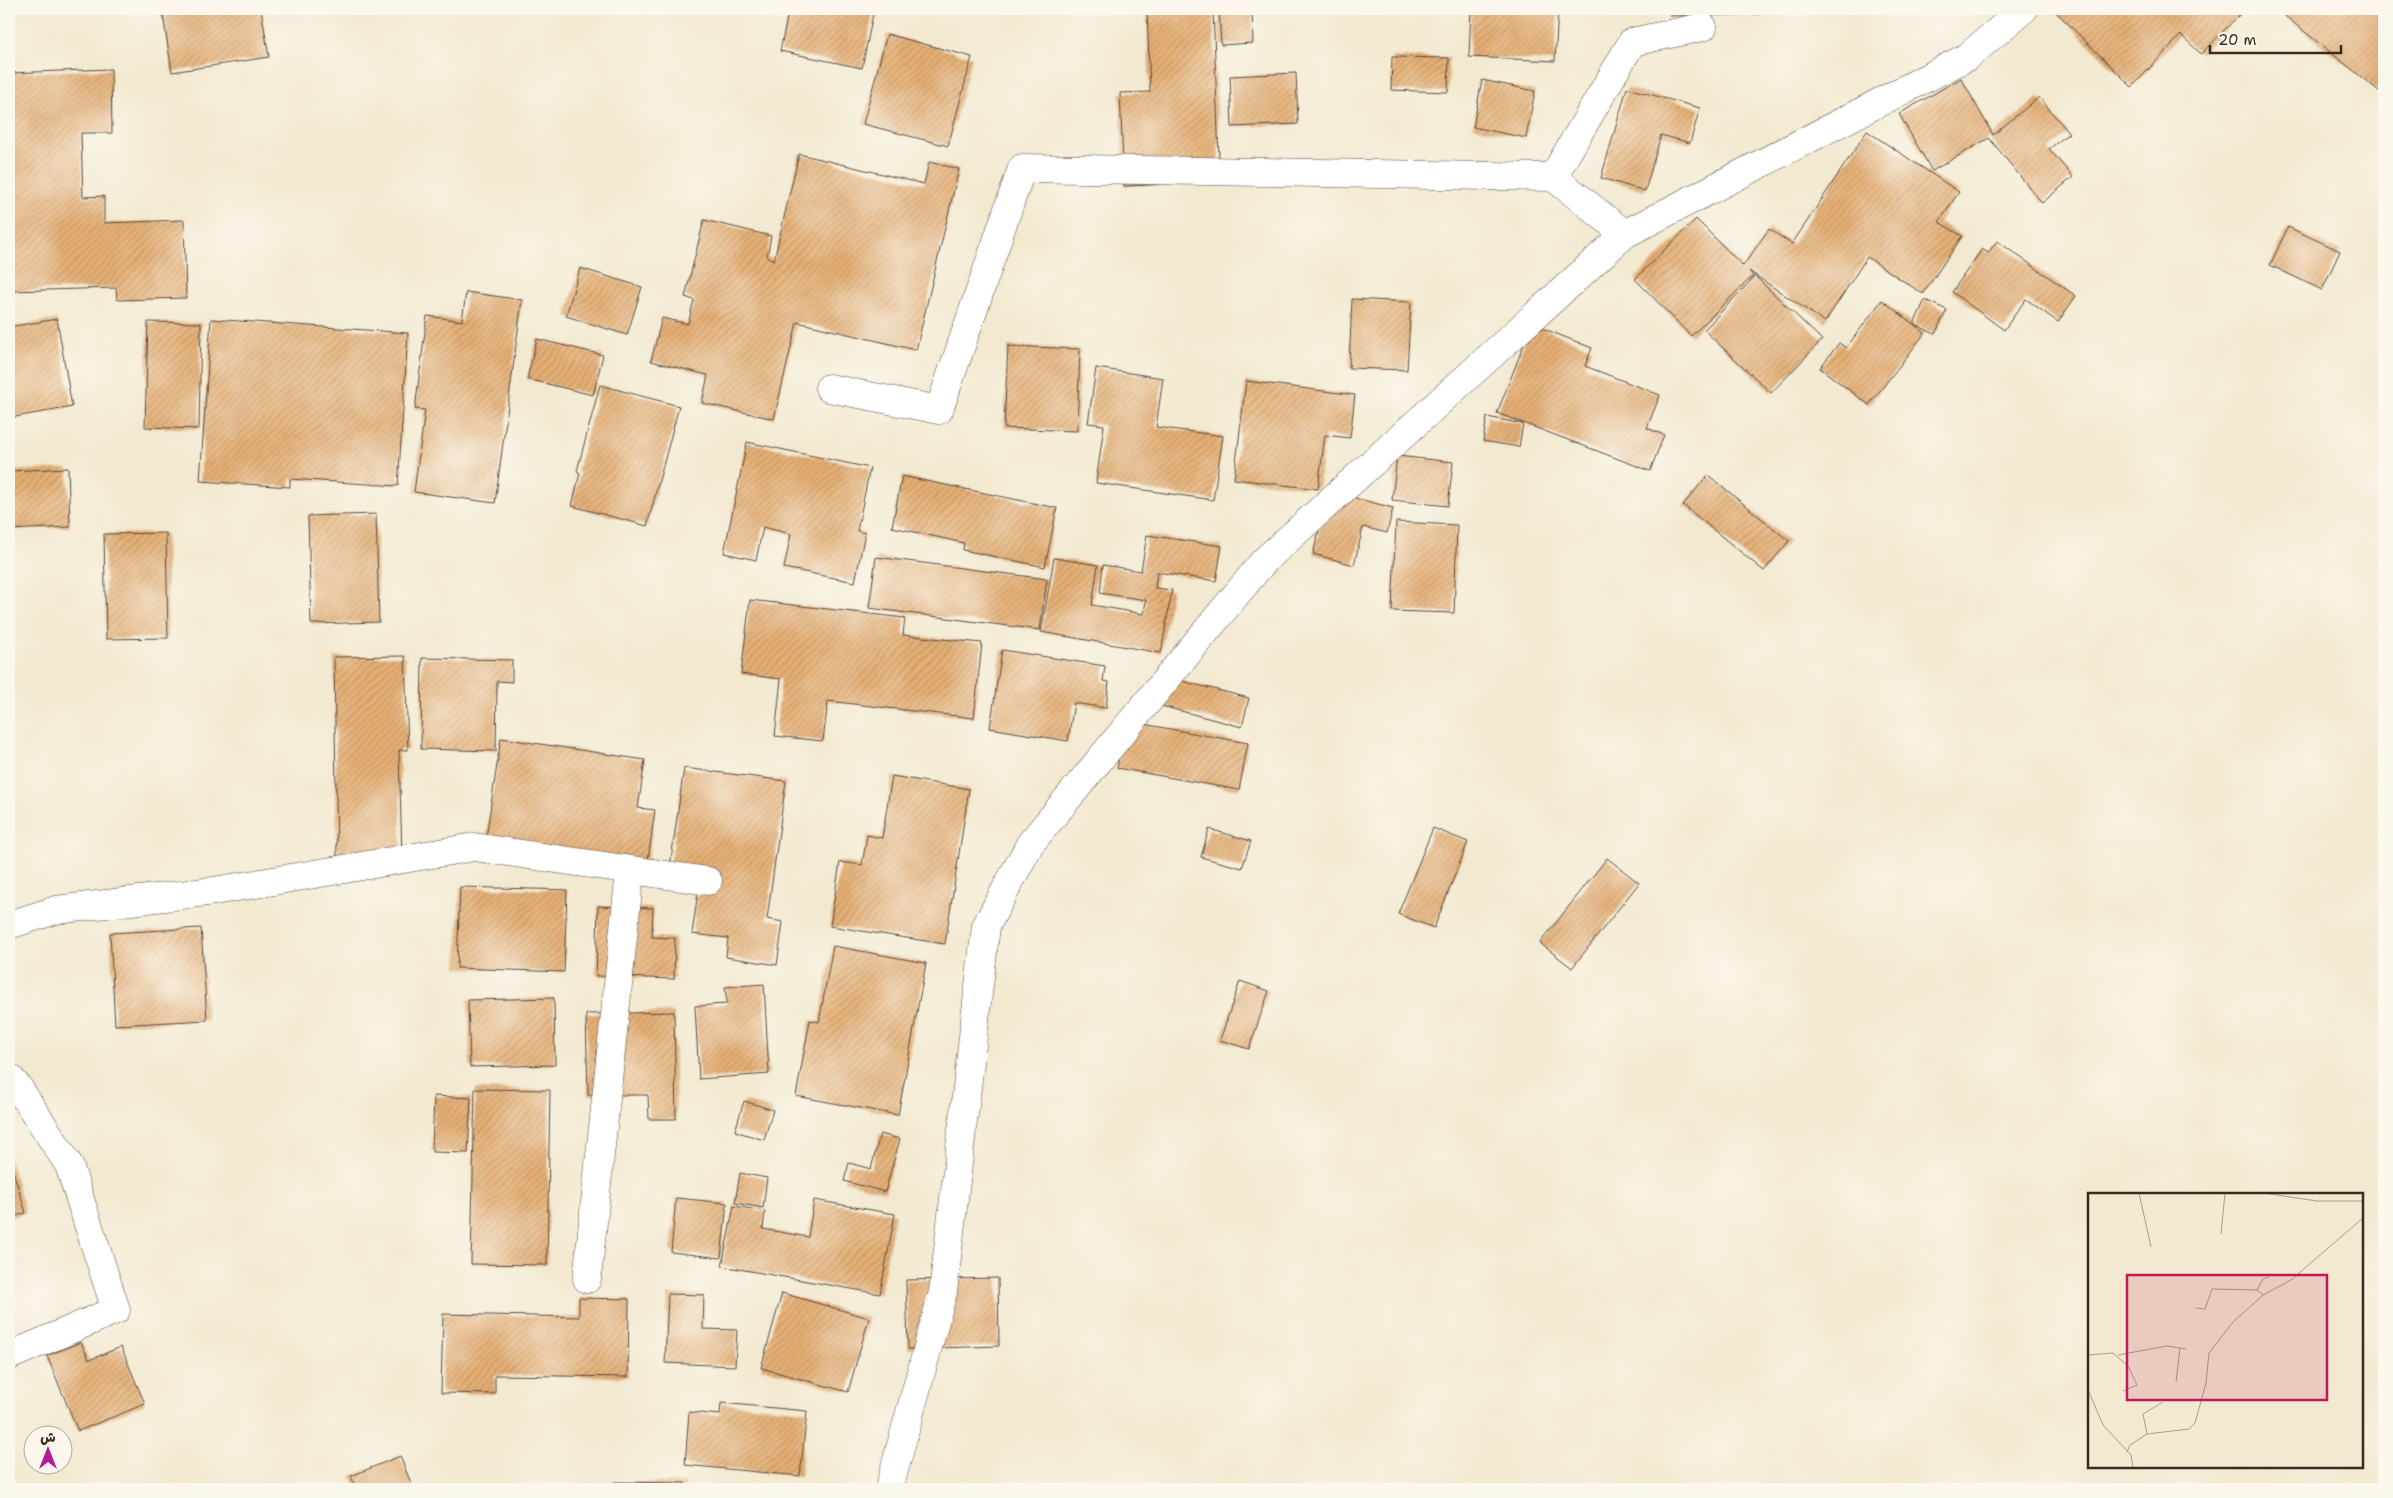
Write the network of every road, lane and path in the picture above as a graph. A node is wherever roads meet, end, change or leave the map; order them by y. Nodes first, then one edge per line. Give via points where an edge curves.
1 (2024, 9) edge
2 (1703, 27) dead end
3 (1553, 177) junction
4 (1625, 234) junction
5 (829, 388) dead end
6 (630, 870) junction
7 (708, 882) dead end
8 (9, 925) edge
9 (9, 1077) edge
10 (588, 1279) dead end
11 (9, 1356) edge
12 (890, 1489) edge

1 - 4 street via 1967,57
2 - 3 street via 1632,42
3 - 4 street
3 - 5 street via 1022,168 939,410
4 - 12 street via 1264,561 1030,844 986,926 943,1292
6 - 7 street
6 - 8 street via 474,847 214,891 56,910
6 - 10 street
9 - 11 street via 69,1165 116,1310

